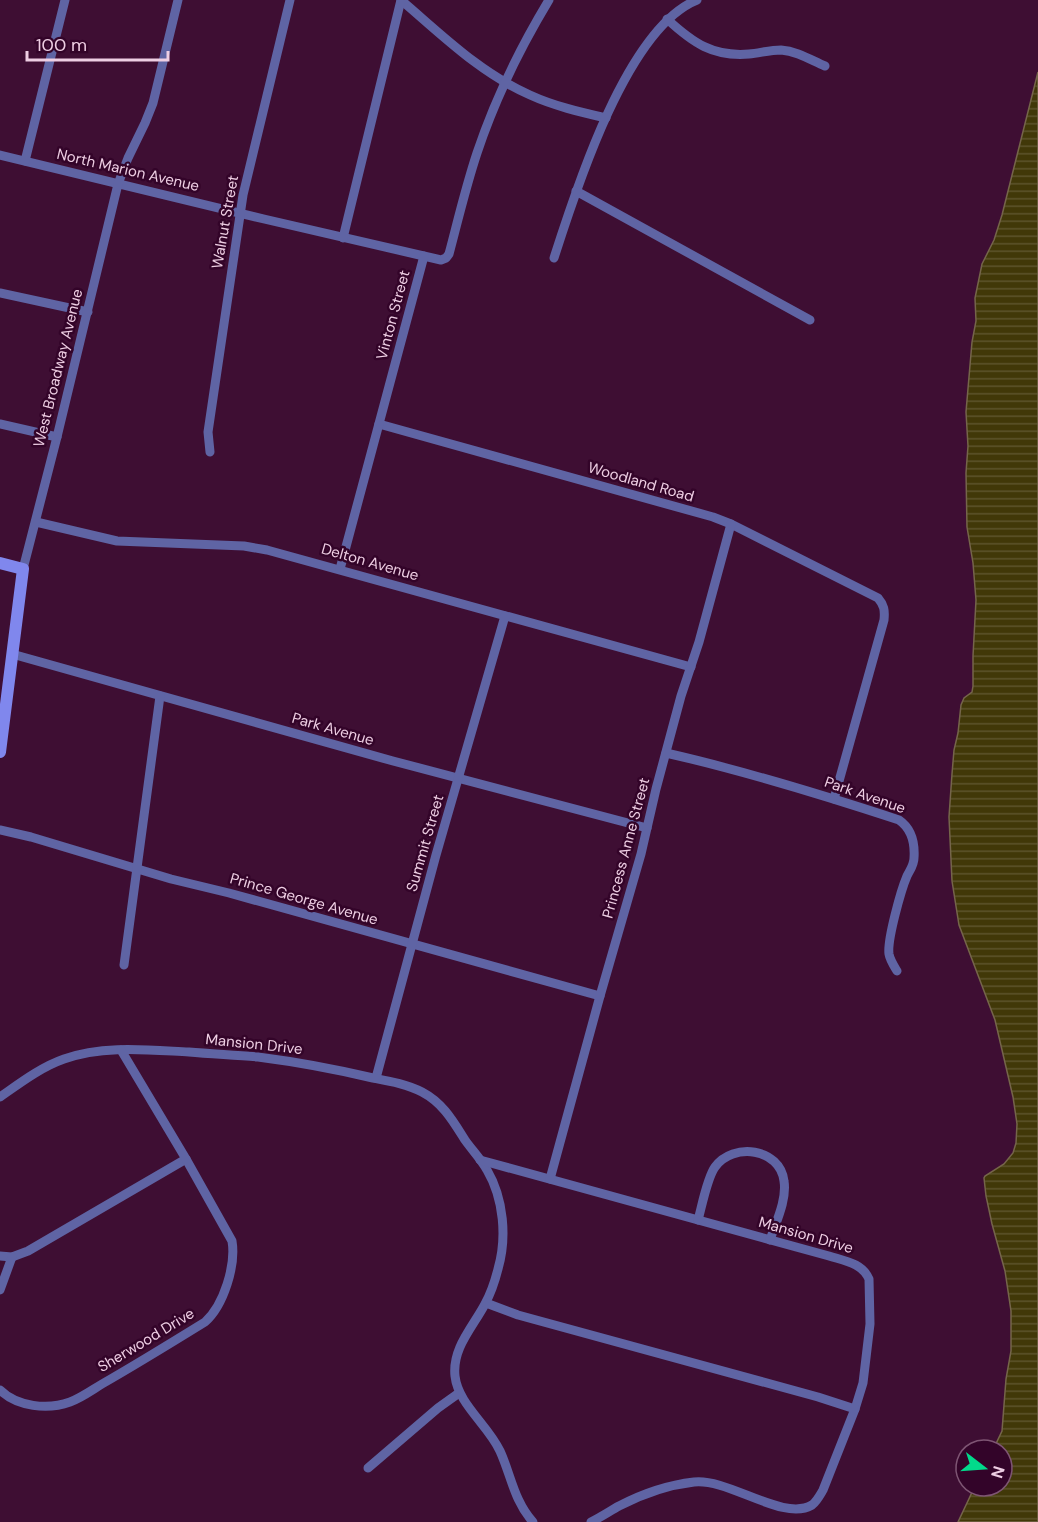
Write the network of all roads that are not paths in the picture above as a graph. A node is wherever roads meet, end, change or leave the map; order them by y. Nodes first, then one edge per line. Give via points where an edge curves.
1 (65, 0) edge
2 (178, 0) edge
3 (290, 0) edge
4 (401, 0) edge
5 (549, 0) edge
6 (697, 0) edge
7 (667, 19) junction
8 (825, 66) dead end
9 (505, 82) junction
10 (606, 118) junction
11 (0, 155) edge
12 (25, 161) junction
13 (118, 184) junction
14 (576, 191) junction
15 (240, 213) junction
16 (343, 238) junction
17 (424, 256) junction
18 (554, 258) dead end
19 (0, 293) edge
20 (88, 312) junction
21 (810, 320) dead end
22 (0, 424) edge
23 (379, 424) junction
24 (57, 437) junction
25 (210, 452) dead end
26 (36, 522) junction
27 (731, 524) junction
28 (0, 562) edge
29 (23, 569) junction
30 (340, 569) junction
31 (504, 616) junction
32 (12, 654) junction
33 (691, 667) junction
34 (4, 692) edge
35 (160, 696) junction
36 (0, 752) edge
37 (666, 753) junction
38 (459, 778) junction
39 (834, 799) junction
40 (647, 828) junction
41 (0, 830) edge
42 (137, 868) junction
43 (412, 944) junction
44 (124, 965) dead end
45 (897, 971) dead end
46 (600, 996) junction
47 (121, 1050) junction
48 (376, 1078) junction
49 (0, 1097) edge
50 (186, 1159) junction
51 (480, 1160) junction
52 (550, 1179) junction
53 (698, 1220) junction
54 (770, 1240) junction
55 (0, 1256) edge
56 (12, 1257) junction
57 (0, 1290) edge
58 (486, 1303) junction
59 (0, 1390) edge
60 (459, 1394) junction
61 (855, 1409) junction
62 (368, 1468) dead end
63 (533, 1522) edge
64 (591, 1522) edge

1 - 12 street
2 - 13 street, West Broadway Avenue via 153,103
3 - 15 street, Walnut Street
4 - 9 street via 456,48
4 - 16 street
5 - 9 street, Vinton Street
6 - 7 street
7 - 8 street via 689,39 714,51 742,54 780,50
7 - 10 street via 642,51
9 - 10 street via 548,102
9 - 17 street, Vinton Street via 478,152 449,254 441,260
10 - 14 street
11 - 12 street, North Marion Avenue
12 - 13 street, North Marion Avenue
13 - 15 street, North Marion Avenue
13 - 20 street, West Broadway Avenue
14 - 18 street
14 - 21 street
15 - 16 street, North Marion Avenue
15 - 25 street, Walnut Street via 208,432
16 - 17 street, North Marion Avenue
17 - 23 street, Vinton Street
19 - 20 street
20 - 24 street, West Broadway Avenue
22 - 24 street
23 - 27 street, Woodland Road
23 - 30 street, Vinton Street
24 - 26 street, West Broadway Avenue
26 - 29 street, West Broadway Avenue
26 - 30 street, Delton Avenue via 117,541 244,546
27 - 33 street, Princess Anne Street
27 - 39 street, Woodland Road via 882,603 884,620
28 - 29 main road
29 - 32 main road, West Broadway Avenue
30 - 31 street, Delton Avenue
31 - 33 street, Delton Avenue
31 - 38 street, Summit Street
32 - 34 main road, West Broadway Avenue
32 - 35 street, Park Avenue
33 - 37 street, Princess Anne Street
34 - 36 main road, West Broadway Avenue
35 - 38 street, Park Avenue
35 - 42 street
37 - 39 street, Park Avenue
37 - 40 street, Princess Anne Street
38 - 40 street, Park Avenue
38 - 43 street, Summit Street
39 - 45 street, Park Avenue via 899,820 912,836 914,859 890,941 889,953
40 - 46 street, Princess Anne Street
41 - 42 street, Prince George Avenue
42 - 43 street, Prince George Avenue
42 - 44 street
43 - 46 street, Prince George Avenue
43 - 48 street, Summit Street
46 - 52 street, Princess Anne Street
47 - 48 street, Mansion Drive via 246,1056
47 - 49 street, Mansion Drive via 63,1059
47 - 50 street, Sherwood Drive
48 - 51 street, Mansion Drive via 411,1087 435,1100
50 - 56 street
50 - 59 street, Sherwood Drive via 232,1241 227,1284 216,1311 206,1322 71,1402 27,1404
51 - 52 street, Mansion Drive
51 - 58 street, Mansion Drive via 493,1183 504,1233 499,1268
52 - 53 street, Mansion Drive
53 - 54 street, Mansion Drive
53 - 54 street via 711,1172 717,1164 734,1154 760,1153 776,1162 785,1185
54 - 61 street, Mansion Drive via 856,1265 866,1273 870,1324 863,1383
55 - 56 street
56 - 57 street
58 - 60 street, Mansion Drive via 466,1334 455,1361
58 - 61 street
60 - 62 street
60 - 63 street via 500,1450 515,1494
61 - 64 street, Mansion Drive via 823,1490 817,1501 803,1510 789,1511 718,1485 695,1482 639,1496

